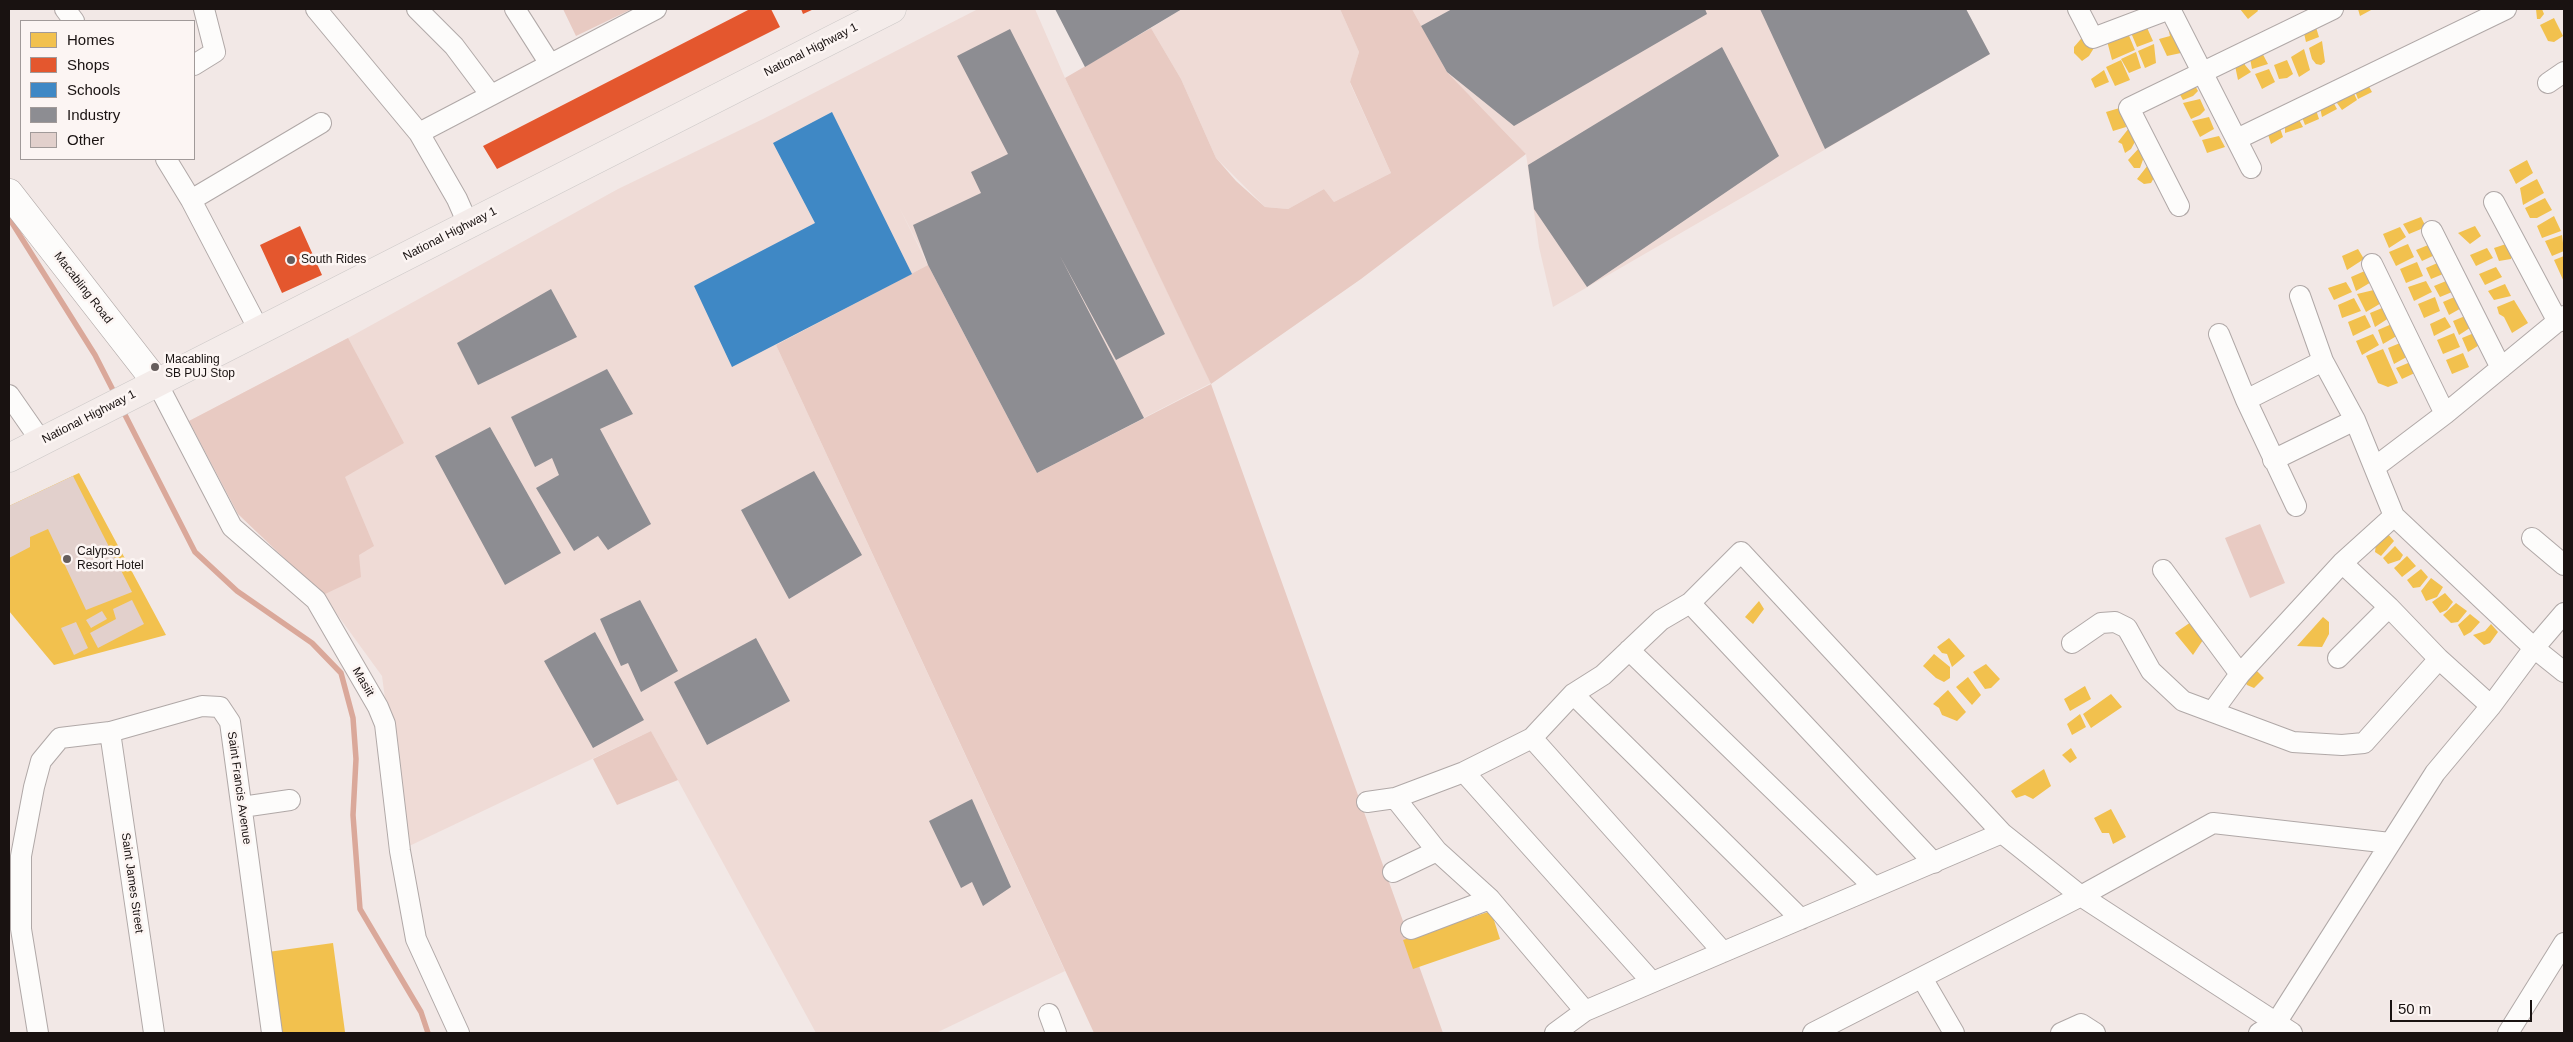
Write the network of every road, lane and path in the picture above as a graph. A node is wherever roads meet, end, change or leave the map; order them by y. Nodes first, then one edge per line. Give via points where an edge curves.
1 (65, 9) edge
2 (204, 9) edge
3 (316, 9) edge
4 (417, 9) edge
5 (515, 9) edge
6 (656, 9) edge
7 (892, 9) edge
8 (2078, 9) edge
9 (2170, 9) edge
10 (2333, 9) edge
11 (2506, 9) edge
12 (73, 20) edge
13 (195, 64) edge
14 (550, 64) junction
15 (2203, 71) junction
16 (490, 94) junction
17 (321, 123) dead end
18 (419, 133) junction
19 (2237, 139) junction
20 (167, 160) edge
21 (2250, 168) dead end
22 (9, 193) edge
23 (191, 200) junction
24 (2494, 202) dead end
25 (2179, 206) dead end
26 (468, 224) junction
27 (2432, 231) dead end
28 (2372, 264) dead end
29 (2300, 296) dead end
30 (2561, 319) edge
31 (259, 330) junction
32 (2219, 334) dead end
33 (2323, 361) junction
34 (2501, 368) junction
35 (150, 386) junction
36 (9, 395) edge
37 (2246, 400) junction
38 (2445, 414) junction
39 (2355, 420) junction
40 (40, 441) junction
41 (9, 458) edge
42 (2273, 460) junction
43 (2375, 467) junction
44 (2296, 506) dead end
45 (2394, 516) junction
46 (2532, 538) dead end
47 (2342, 563) junction
48 (2564, 565) edge
49 (2163, 570) dead end
50 (1690, 603) junction
51 (2389, 607) junction
52 (2564, 613) edge
53 (2072, 643) dead end
54 (2534, 648) junction
55 (1629, 650) junction
56 (2338, 658) dead end
57 (2439, 659) junction
58 (2564, 672) edge
59 (2240, 674) junction
60 (1573, 694) junction
61 (2491, 706) junction
62 (2213, 712) junction
63 (110, 732) junction
64 (1532, 738) junction
65 (1464, 772) junction
66 (1395, 798) junction
67 (290, 800) dead end
68 (1367, 802) dead end
69 (242, 807) junction
70 (2002, 833) junction
71 (2390, 843) junction
72 (1437, 851) junction
73 (1934, 863) junction
74 (1393, 872) dead end
75 (1874, 887) junction
76 (2081, 896) junction
77 (1490, 899) junction
78 (1801, 919) junction
79 (1411, 929) dead end
80 (2564, 943) edge
81 (1723, 952) junction
82 (1922, 978) junction
83 (1652, 982) junction
84 (1049, 1014) dead end
85 (1580, 1022) edge
86 (2267, 1028) edge
87 (38, 1033) edge
88 (154, 1033) edge
89 (272, 1033) edge
90 (459, 1033) edge
91 (1056, 1033) edge
92 (1555, 1033) edge
93 (1813, 1033) edge
94 (1954, 1033) edge
95 (2061, 1033) edge
96 (2095, 1033) edge
97 (2292, 1033) edge
98 (2508, 1033) edge

1 - 12 street
2 - 13 street via 215,52
3 - 18 street
4 - 16 street via 454,46
5 - 14 street
6 - 14 street
7 - 26 highway, National Highway 1
8 - 9 street via 2093,38
9 - 15 street
10 - 15 street
11 - 19 street
14 - 16 street
15 - 19 street
15 - 25 street via 2129,108
16 - 18 street
17 - 23 street
18 - 26 street
19 - 21 street
20 - 23 street
22 - 35 street, Macabling Road
23 - 31 street
24 - 30 street
26 - 31 highway, National Highway 1
27 - 34 street
28 - 38 street
29 - 33 street
30 - 34 street
31 - 35 highway, National Highway 1
32 - 37 street
33 - 37 street
33 - 39 street
34 - 38 street
35 - 40 highway, National Highway 1
35 - 90 street, Masiit via 232,527 316,600 378,707 385,724 400,851 416,939
36 - 40 street
37 - 42 street
38 - 43 street
39 - 42 street
39 - 43 street
40 - 41 highway, National Highway 1
42 - 44 street
43 - 45 street
45 - 47 street
45 - 54 street
46 - 48 street
47 - 51 street
47 - 59 street
49 - 59 street
50 - 55 street via 1662,620
50 - 70 street via 1741,552
50 - 73 street
51 - 56 street
51 - 57 street
52 - 54 street
53 - 62 street via 2102,623 2115,622 2127,628 2151,671 2183,701
54 - 58 street
54 - 61 street
55 - 60 street via 1603,675
55 - 75 street
57 - 61 street
57 - 62 street via 2364,743 2293,742
59 - 62 street
60 - 64 street
60 - 78 street
61 - 71 street via 2435,773
63 - 69 street, Saint Francis Avenue via 202,706 220,708 230,722
63 - 87 street, Saint Francis Avenue via 60,738 41,761 34,787 21,856 21,929
63 - 88 street, Saint James Street
64 - 65 street
64 - 81 street
65 - 66 street
65 - 83 street
66 - 68 street
66 - 72 street
67 - 69 street
69 - 89 street, Saint Francis Avenue
70 - 73 street
70 - 76 street
71 - 76 street via 2212,823
71 - 86 street
72 - 74 street
72 - 77 street
73 - 75 street
75 - 78 street
76 - 82 street
76 - 86 street
77 - 79 street
77 - 85 street
78 - 81 street
80 - 98 street
81 - 83 street
82 - 93 street
82 - 94 street
83 - 85 street
84 - 91 street
85 - 92 street
86 - 97 street
95 - 96 street via 2081,1024

